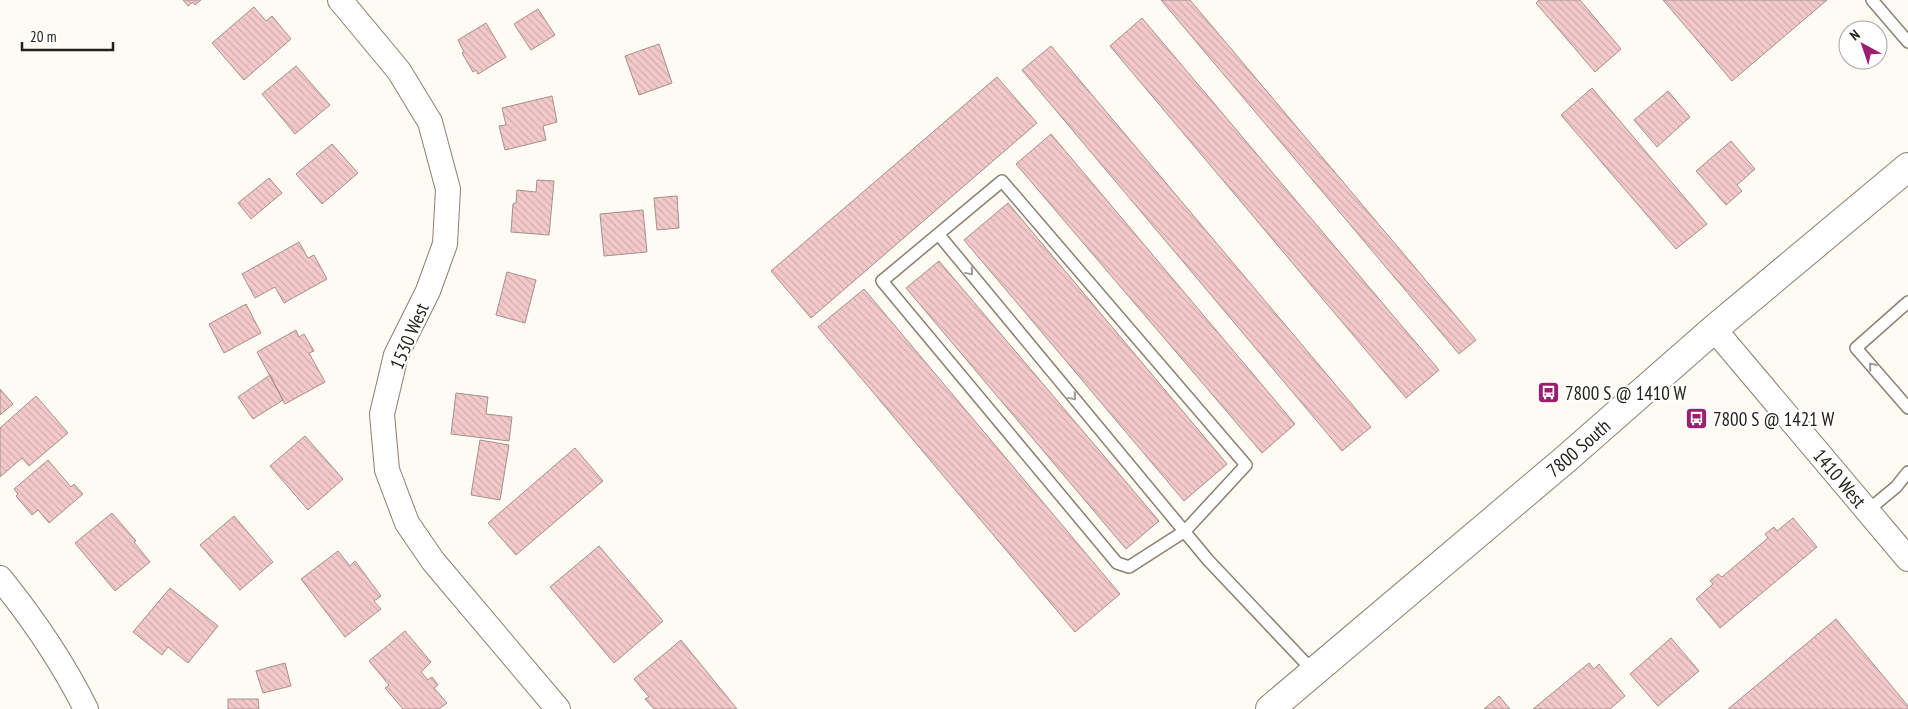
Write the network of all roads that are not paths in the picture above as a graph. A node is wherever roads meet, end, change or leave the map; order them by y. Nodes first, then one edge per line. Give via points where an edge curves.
1 (340, 0) edge
2 (1872, 0) edge
3 (1908, 42) edge
4 (1908, 167) edge
5 (939, 235) junction
6 (1908, 302) edge
7 (1714, 329) junction
8 (1907, 404) edge
9 (1908, 472) edge
10 (1867, 510) junction
11 (1185, 532) junction
12 (1908, 559) edge
13 (0, 578) edge
14 (1314, 672) junction
15 (86, 709) edge
16 (558, 709) edge
17 (1270, 709) edge

1 - 16 street, 1530 West via 399,71 430,122 448,189 445,244 428,291 396,356 382,414 387,470 407,522 433,561
2 - 3 lane
4 - 7 main road, 7800 South
5 -> 11 lane
5 - 11 lane via 882,281 888,289 1117,563 1129,567
5 - 11 lane via 1002,181 1246,465
8 -> 6 lane via 1856,348
7 - 10 street, 1410 West
7 - 14 main road, 7800 South
9 - 10 lane via 1896,487
10 - 12 street, 1410 West
11 - 14 lane
13 - 15 street via 52,646
14 - 17 main road, 7800 South

